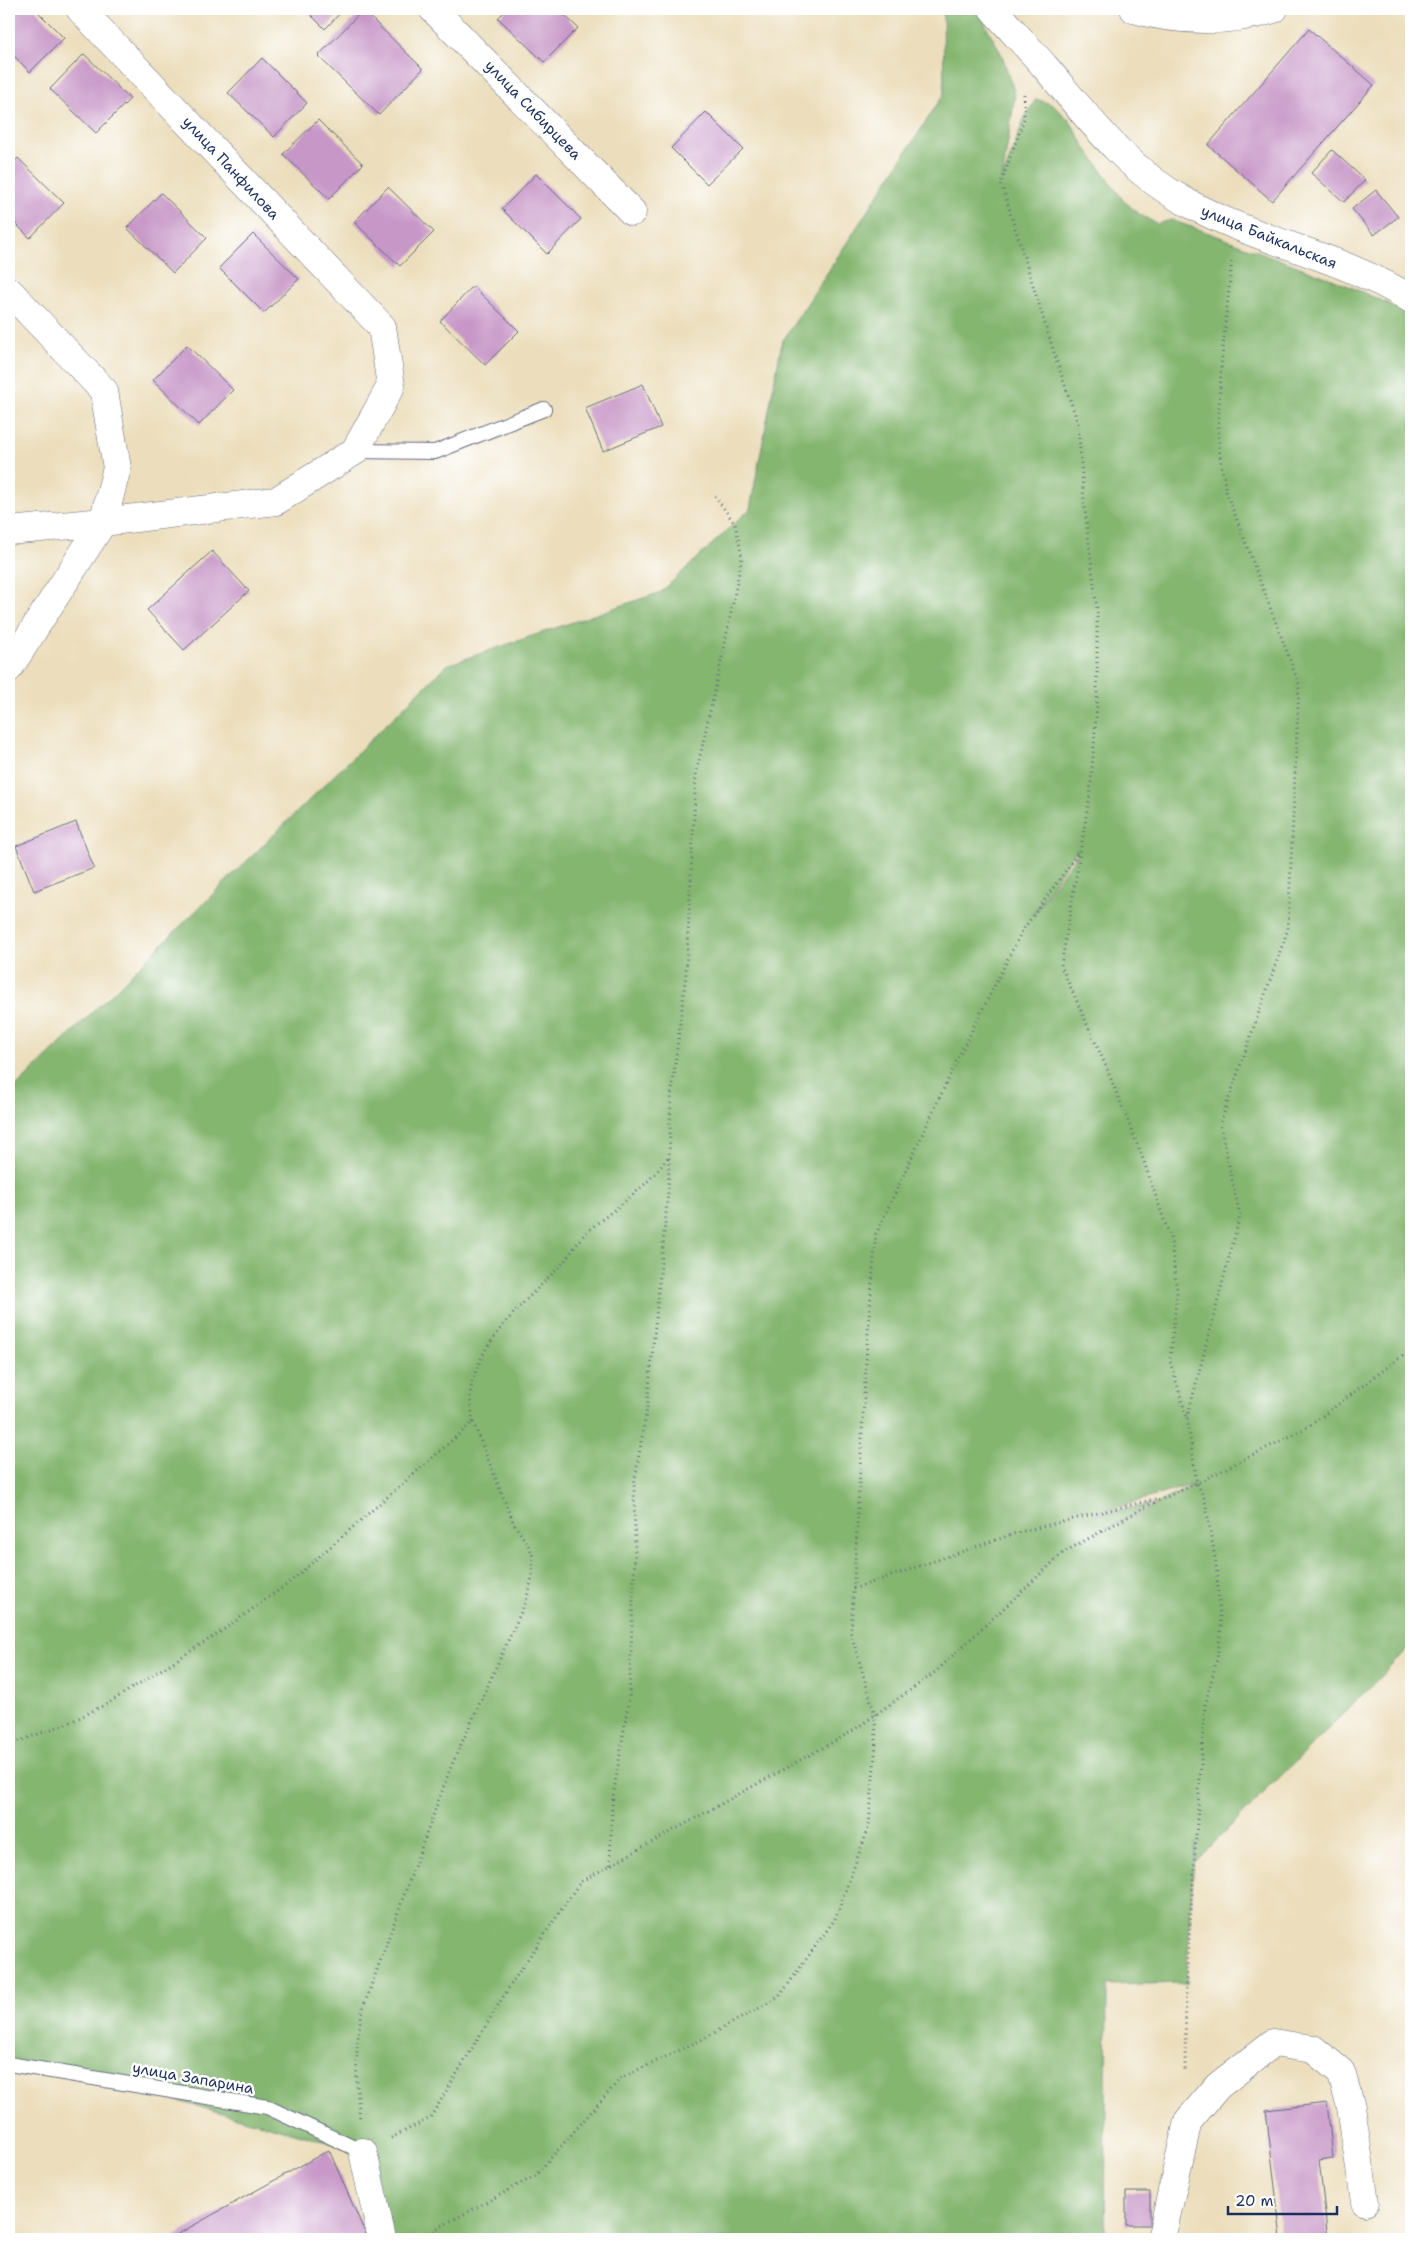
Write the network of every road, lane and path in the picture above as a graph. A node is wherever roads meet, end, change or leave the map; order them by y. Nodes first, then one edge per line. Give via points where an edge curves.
1 (80, 9) edge
2 (433, 9) edge
3 (993, 9) edge
4 (1134, 9) edge
5 (1274, 9) edge
6 (1023, 43) junction
7 (632, 212) dead end
8 (1232, 254) dead end
9 (9, 291) edge
10 (1411, 299) edge
11 (544, 409) dead end
12 (355, 451) junction
13 (715, 496) dead end
14 (103, 522) junction
15 (9, 531) edge
16 (9, 668) edge
17 (1081, 850) junction
18 (669, 1156) junction
19 (1411, 1349) edge
20 (1187, 1418) junction
21 (473, 1422) junction
22 (1197, 1483) junction
23 (1168, 1496) junction
24 (853, 1589) junction
25 (875, 1715) junction
26 (9, 1746) edge
27 (610, 1866) junction
28 (9, 2064) edge
29 (1188, 2121) junction
30 (363, 2152) junction
31 (1366, 2202) dead end
32 (382, 2239) edge
33 (427, 2239) edge
34 (1161, 2239) edge

1 - 12 street, улица Панфилова via 382,327 391,386
2 - 7 street, улица Сибирцева
3 - 6 street, улица Байкальская
4 - 5 street via 1157,16 1225,18
6 - 10 street, улица Байкальская via 1121,156 1162,187 1226,222 1344,267
6 - 17 path via 1024,120 1001,184 1078,423 1097,609 1097,706 1090,794
8 - 20 path via 1219,448 1226,491 1299,684 1299,694 1288,929 1220,1124 1240,1216
9 - 14 street via 104,391 117,468
11 - 12 lane via 434,452
12 - 14 street via 276,501
13 - 18 path via 735,524 742,556 696,774 686,974 671,1098
14 - 15 street
14 - 16 street
17 - 20 path via 1061,966 1123,1110 1171,1240 1177,1292 1170,1360
17 - 24 path via 1022,931 876,1234
18 - 21 path via 657,1174 586,1233 562,1263 517,1307 490,1344 476,1372 471,1388
18 - 27 path via 647,1408 634,1484 635,1552 629,1699 612,1804
19 - 22 path via 1308,1427
20 - 22 path
21 - 26 path via 289,1583 216,1635 110,1702 71,1722
21 - 30 path via 514,1524 533,1556 532,1578 526,1601 450,1769 363,2008 356,2062
22 - 23 path
22 - 29 path via 1205,1500 1216,1564 1221,1626 1217,1659 1205,1705 1200,1765 1186,1983 1184,2058
23 - 24 path via 1016,1533
23 - 25 path via 1064,1552 933,1674
24 - 25 path via 851,1633
25 - 27 path via 851,1732
25 - 33 path via 869,1826 835,1919 779,1997 701,2040 621,2078 535,2176 436,2229
27 - 30 path via 580,1882 511,1984 430,2118
28 - 30 lane, улица Запарина via 267,2107
29 - 31 street via 1218,2086 1273,2043 1313,2048 1341,2072 1351,2107
29 - 34 street
30 - 32 street

